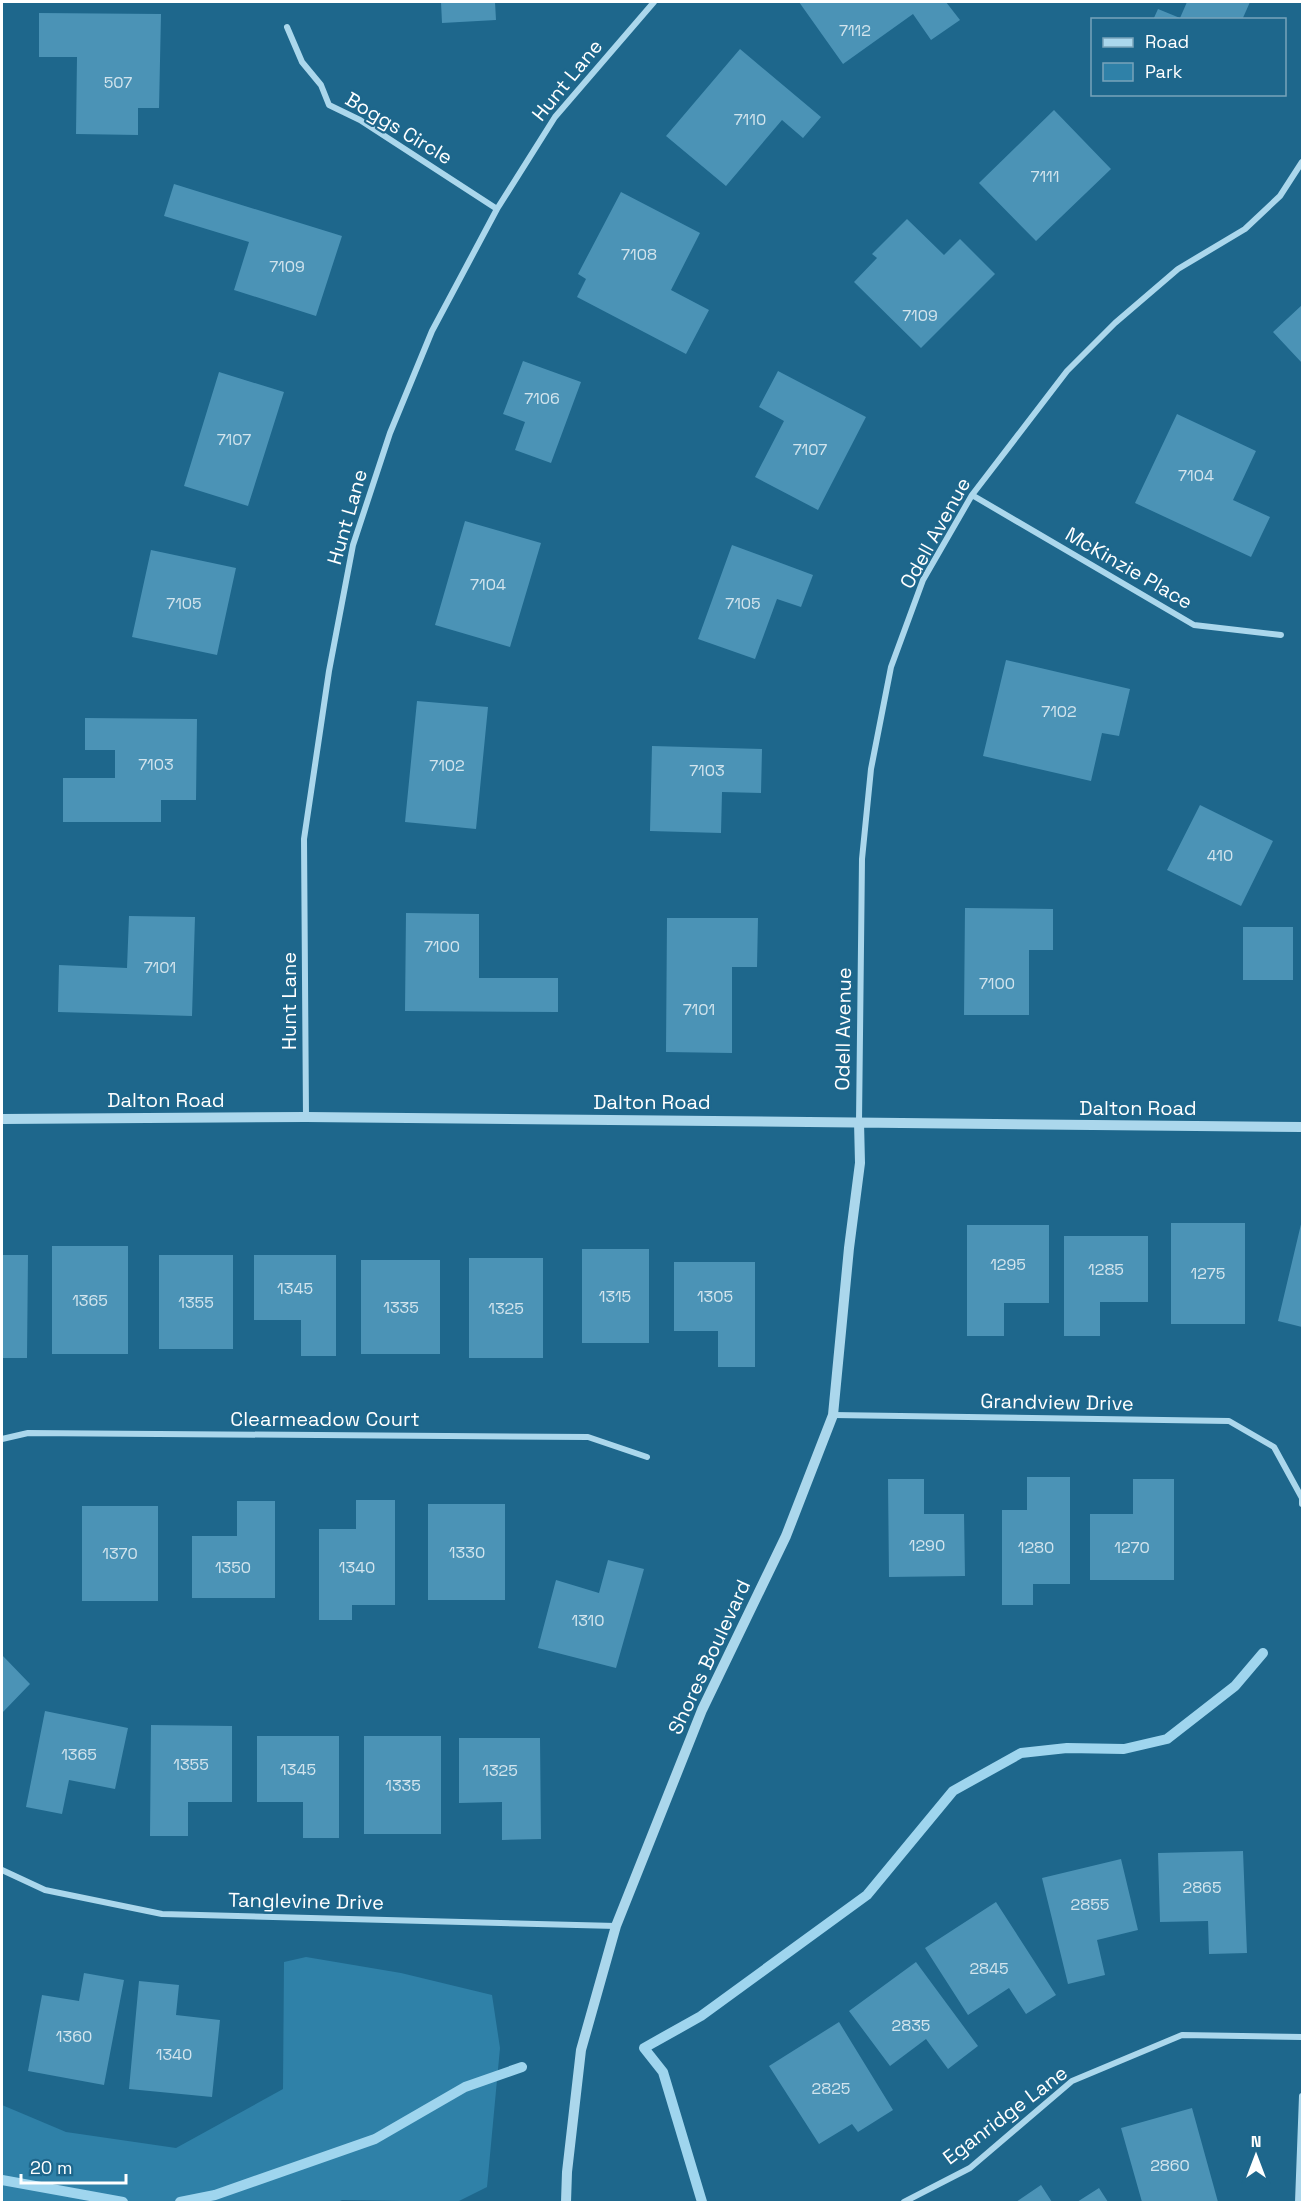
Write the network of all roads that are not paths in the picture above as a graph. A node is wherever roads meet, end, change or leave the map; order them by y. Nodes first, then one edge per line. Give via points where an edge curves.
1 (654, 2) edge
2 (287, 27) dead end
3 (1302, 162) edge
4 (497, 209) junction
5 (972, 495) junction
6 (1281, 635) dead end
7 (306, 1117) junction
8 (2, 1119) edge
9 (859, 1122) junction
10 (1302, 1127) edge
11 (833, 1415) junction
12 (2, 1439) edge
13 (647, 1457) dead end
14 (1302, 1504) edge
15 (2, 1870) edge
16 (616, 1926) junction
17 (1302, 2037) edge
18 (1302, 2096) edge
19 (566, 2202) edge
20 (904, 2202) edge
21 (1298, 2202) edge

1 - 4 street, Hunt Lane via 555,117
2 - 4 street, Boggs Circle via 302,62 321,85 329,105 360,120
3 - 5 street, Odell Avenue via 1280,196 1245,229 1178,269 1067,371
4 - 7 street, Hunt Lane via 432,331 390,433 353,545 328,671 304,839
5 - 6 street, McKinzie Place via 1194,625
5 - 9 street, Odell Avenue via 923,580 891,668 871,769 862,859
7 - 8 street, Dalton Road
7 - 9 street, Dalton Road
9 - 10 street, Dalton Road
9 - 11 street, Shores Boulevard via 860,1163
11 - 14 street, Grandview Drive via 1229,1421 1274,1447
11 - 16 street, Shores Boulevard via 786,1536 702,1710
12 - 13 street, Clearmeadow Court via 28,1433 588,1437
15 - 16 street, Tanglevine Drive via 45,1890 162,1914
16 - 19 street, Shores Boulevard via 581,2050
17 - 20 street, Eganridge Lane via 1182,2035 1072,2081 970,2168
18 - 21 street

